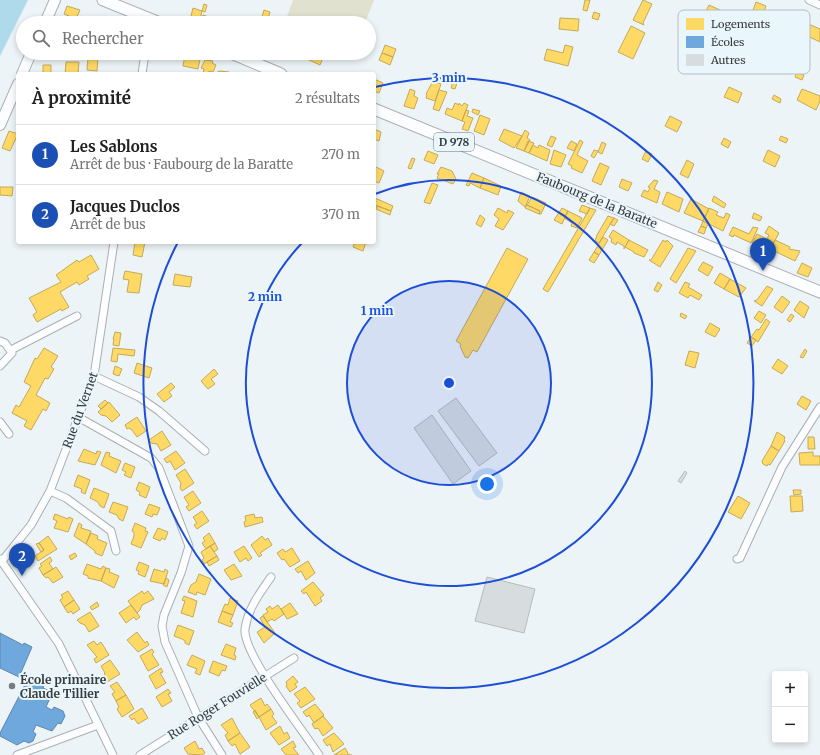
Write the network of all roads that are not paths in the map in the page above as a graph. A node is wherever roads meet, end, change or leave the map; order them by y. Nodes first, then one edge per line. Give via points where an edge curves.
1 (55, 0) edge
2 (103, 0) edge
3 (809, 0) edge
4 (820, 5) edge
5 (48, 16) edge
6 (140, 16) edge
7 (29, 60) edge
8 (144, 60) edge
9 (248, 60) edge
10 (23, 72) edge
11 (142, 72) edge
12 (276, 72) edge
13 (16, 88) edge
14 (376, 110) edge
15 (0, 124) edge
16 (114, 244) edge
17 (820, 292) edge
18 (78, 316) dead end
19 (0, 340) edge
20 (11, 350) junction
21 (0, 366) edge
22 (94, 376) junction
23 (820, 407) edge
24 (78, 417) junction
25 (0, 422) edge
26 (9, 434) dead end
27 (205, 451) dead end
28 (50, 491) junction
29 (116, 551) dead end
30 (737, 559) dead end
31 (1, 560) edge
32 (271, 577) dead end
33 (294, 658) dead end
34 (265, 675) junction
35 (198, 717) junction
36 (98, 725) junction
37 (17, 755) edge
38 (113, 755) edge
39 (140, 755) edge
40 (222, 755) edge
41 (319, 755) edge

1 - 5 main road
2 - 6 main road
3 - 4 street
7 - 10 main road
8 - 11 street
9 - 12 main road
13 - 15 main road
14 - 17 main road, Faubourg de la Baratte / D 978
16 - 22 street, Rue du Vernet
18 - 20 street
19 - 20 street
20 - 21 street via 12,353
22 - 24 street, Rue du Vernet
22 - 27 street via 139,397
23 - 30 street via 782,468 740,558
24 - 28 street, Rue du Vernet
24 - 35 street via 151,458 159,468 189,546 162,626 165,642
25 - 26 street
28 - 29 street via 66,498 111,531
28 - 31 street, Rue du Vernet via 31,525
31 - 36 street via 59,644
32 - 34 street via 251,607 245,630 251,651
33 - 34 street, Rue Roger Fouvielle
34 - 35 street, Rue Roger Fouvielle
34 - 41 street
35 - 39 street, Rue Roger Fouvielle
35 - 40 street
36 - 37 street
36 - 38 street

